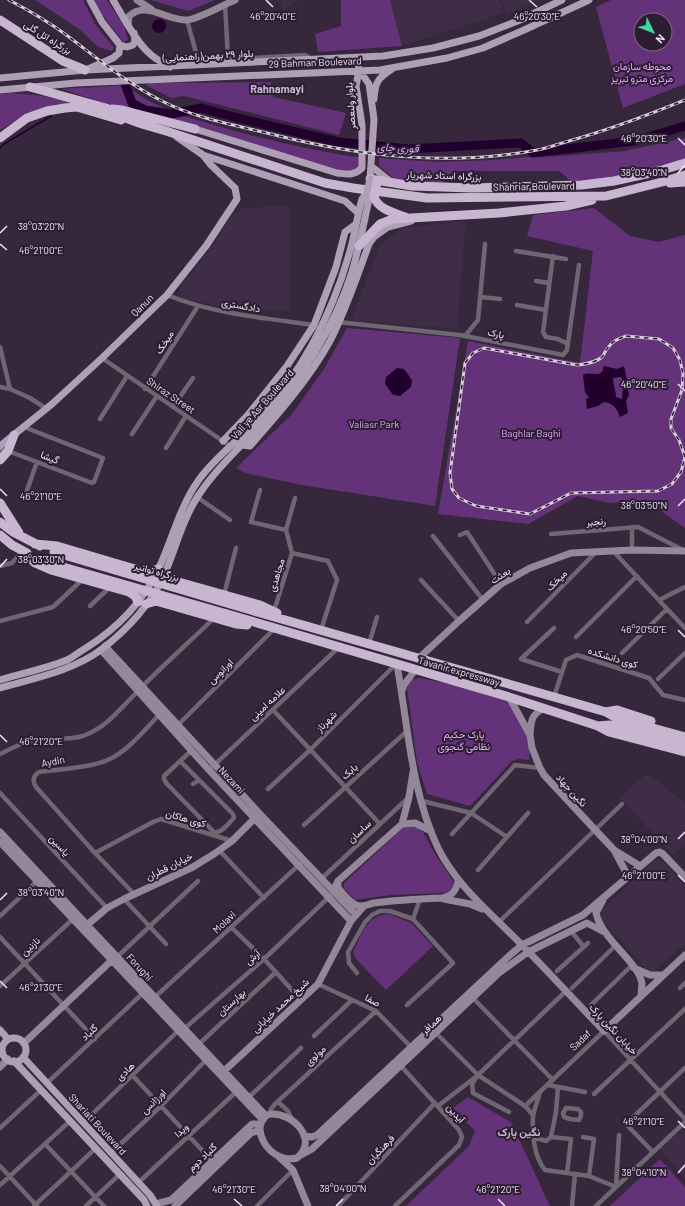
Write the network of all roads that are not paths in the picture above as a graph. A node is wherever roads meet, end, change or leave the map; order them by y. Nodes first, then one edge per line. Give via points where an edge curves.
1 (90, 0) edge
2 (113, 0) edge
3 (138, 0) edge
4 (235, 0) edge
5 (562, 0) edge
6 (589, 0) edge
7 (226, 4) junction
8 (153, 10) junction
9 (0, 20) edge
10 (187, 20) junction
11 (520, 20) junction
12 (128, 24) junction
13 (524, 30) junction
14 (134, 33) junction
15 (120, 45) junction
16 (228, 59) junction
17 (357, 59) junction
18 (198, 60) junction
19 (314, 60) junction
20 (170, 67) junction
21 (394, 67) junction
22 (85, 70) junction
23 (359, 70) junction
24 (0, 78) edge
25 (30, 87) junction
26 (0, 90) edge
27 (106, 108) junction
28 (373, 123) junction
29 (142, 124) junction
30 (195, 129) joint
31 (169, 131) junction
32 (0, 138) edge
33 (203, 155) junction
34 (685, 163) edge
35 (371, 166) junction
36 (685, 175) edge
37 (374, 180) junction
38 (662, 182) junction
39 (685, 182) edge
40 (392, 183) junction
41 (371, 194) junction
42 (606, 196) junction
43 (345, 201) junction
44 (358, 213) junction
45 (406, 217) junction
46 (420, 217) junction
47 (356, 224) junction
48 (485, 244) dead end
49 (359, 246) junction
50 (516, 251) dead end
51 (553, 256) junction
52 (566, 258) dead end
53 (579, 265) dead end
54 (536, 281) dead end
55 (549, 283) junction
56 (167, 295) junction
57 (480, 297) junction
58 (500, 299) dead end
59 (517, 305) dead end
60 (198, 306) junction
61 (546, 310) junction
62 (336, 321) junction
63 (314, 325) junction
64 (465, 336) junction
65 (568, 344) junction
66 (0, 347) edge
67 (102, 358) junction
68 (127, 376) junction
69 (193, 378) dead end
70 (0, 387) edge
71 (10, 388) junction
72 (145, 388) junction
73 (157, 396) junction
74 (173, 407) junction
75 (47, 409) junction
76 (186, 416) junction
77 (100, 419) dead end
78 (24, 428) junction
79 (132, 434) dead end
80 (14, 435) joint
81 (223, 441) junction
82 (230, 446) junction
83 (166, 448) dead end
84 (2, 449) edge
85 (0, 460) edge
86 (37, 462) junction
87 (260, 490) dead end
88 (197, 497) junction
89 (295, 498) dead end
90 (24, 499) dead end
91 (0, 503) edge
92 (230, 520) dead end
93 (0, 522) edge
94 (632, 527) junction
95 (286, 530) junction
96 (551, 534) dead end
97 (0, 535) edge
98 (460, 535) dead end
99 (21, 536) junction
100 (434, 536) dead end
101 (0, 539) edge
102 (35, 544) junction
103 (12, 545) junction
104 (236, 548) dead end
105 (632, 550) junction
106 (23, 551) junction
107 (597, 551) junction
108 (613, 551) junction
109 (685, 551) edge
110 (292, 553) junction
111 (0, 566) edge
112 (136, 569) junction
113 (162, 571) junction
114 (637, 576) junction
115 (83, 579) junction
116 (421, 580) dead end
117 (175, 582) junction
118 (501, 584) junction
119 (110, 587) junction
120 (685, 587) edge
121 (129, 592) junction
122 (224, 595) junction
123 (483, 600) junction
124 (659, 600) junction
125 (142, 603) junction
126 (167, 603) junction
127 (90, 606) dead end
128 (667, 609) junction
129 (254, 611) joint
130 (274, 612) junction
131 (377, 617) dead end
132 (0, 621) edge
133 (290, 621) junction
134 (459, 621) junction
135 (210, 622) dead end
136 (527, 622) dead end
137 (684, 625) edge
138 (554, 628) dead end
139 (272, 629) junction
140 (321, 630) junction
141 (576, 637) dead end
142 (369, 644) junction
143 (103, 648) junction
144 (338, 648) junction
145 (622, 653) dead end
146 (685, 653) edge
147 (419, 658) junction
148 (396, 665) junction
149 (55, 668) junction
150 (415, 670) junction
151 (562, 672) junction
152 (658, 679) dead end
153 (0, 680) edge
154 (0, 688) edge
155 (140, 689) junction
156 (402, 693) junction
157 (554, 696) junction
158 (509, 697) junction
159 (685, 700) edge
160 (544, 708) junction
161 (273, 710) junction
162 (161, 712) junction
163 (606, 712) junction
164 (598, 726) junction
165 (180, 727) junction
166 (407, 731) junction
167 (685, 732) edge
168 (176, 734) junction
169 (530, 735) junction
170 (685, 737) edge
171 (685, 745) edge
172 (310, 750) junction
173 (191, 751) junction
174 (685, 752) edge
175 (0, 754) edge
176 (180, 761) junction
177 (215, 764) junction
178 (540, 768) junction
179 (209, 770) junction
180 (414, 770) junction
181 (199, 780) junction
182 (193, 784) dead end
183 (345, 787) junction
184 (268, 789) dead end
185 (0, 793) edge
186 (216, 797) junction
187 (409, 797) junction
188 (422, 801) junction
189 (210, 802) dead end
190 (622, 804) dead end
191 (471, 812) junction
192 (528, 812) dead end
193 (257, 816) junction
194 (380, 824) junction
195 (402, 824) junction
196 (304, 825) dead end
197 (595, 830) junction
198 (431, 831) junction
199 (0, 832) edge
200 (452, 834) dead end
201 (507, 838) junction
202 (1, 841) edge
203 (232, 841) junction
204 (219, 850) junction
205 (614, 850) junction
206 (95, 854) junction
207 (302, 863) junction
208 (640, 866) junction
209 (478, 870) dead end
210 (628, 876) junction
211 (685, 877) edge
212 (321, 879) junction
213 (458, 880) junction
214 (37, 881) junction
215 (198, 881) dead end
216 (338, 882) junction
217 (331, 893) junction
218 (134, 894) junction
219 (605, 897) junction
220 (264, 898) junction
221 (442, 898) junction
222 (124, 899) junction
223 (420, 899) junction
224 (364, 906) junction
225 (107, 908) junction
226 (486, 911) junction
227 (356, 915) junction
228 (0, 916) edge
229 (73, 919) junction
230 (413, 919) junction
231 (351, 921) junction
232 (499, 922) junction
233 (87, 925) junction
234 (149, 926) junction
235 (231, 928) junction
236 (570, 930) junction
237 (606, 933) junction
238 (0, 937) edge
239 (588, 943) dead end
240 (166, 944) dead end
241 (522, 945) junction
242 (615, 946) junction
243 (584, 947) junction
244 (528, 952) junction
245 (685, 955) edge
246 (115, 958) junction
247 (264, 960) junction
248 (25, 963) junction
249 (633, 966) junction
250 (276, 972) junction
251 (557, 972) dead end
252 (357, 973) dead end
253 (663, 975) junction
254 (685, 983) edge
255 (318, 984) junction
256 (0, 986) edge
257 (680, 988) dead end
258 (569, 990) junction
259 (143, 993) junction
260 (471, 995) junction
261 (641, 996) junction
262 (155, 997) junction
263 (301, 1000) junction
264 (352, 1000) junction
265 (407, 1005) dead end
266 (591, 1005) dead end
267 (64, 1006) junction
268 (685, 1009) edge
269 (376, 1011) junction
270 (0, 1030) edge
271 (181, 1030) junction
272 (604, 1031) junction
273 (436, 1033) junction
274 (314, 1036) dead end
275 (8, 1039) junction
276 (95, 1039) junction
277 (514, 1040) junction
278 (24, 1043) junction
279 (199, 1044) junction
280 (1, 1046) edge
281 (411, 1047) junction
282 (301, 1048) dead end
283 (23, 1057) junction
284 (11, 1060) junction
285 (206, 1060) junction
286 (630, 1061) junction
287 (402, 1066) junction
288 (0, 1067) edge
289 (685, 1068) edge
290 (224, 1071) junction
291 (478, 1075) junction
292 (133, 1076) junction
293 (553, 1080) junction
294 (47, 1083) junction
295 (548, 1085) junction
296 (558, 1087) junction
297 (42, 1090) junction
298 (236, 1092) junction
299 (540, 1092) junction
300 (585, 1092) dead end
301 (660, 1092) junction
302 (594, 1094) dead end
303 (249, 1097) junction
304 (278, 1102) junction
305 (437, 1105) junction
306 (161, 1106) junction
307 (525, 1106) junction
308 (509, 1112) dead end
309 (556, 1112) junction
310 (563, 1113) dead end
311 (345, 1114) junction
312 (533, 1115) junction
313 (292, 1120) junction
314 (70, 1121) junction
315 (264, 1121) junction
316 (685, 1121) edge
317 (83, 1127) junction
318 (0, 1128) edge
319 (619, 1135) dead end
320 (188, 1136) junction
321 (304, 1136) junction
322 (533, 1137) junction
323 (550, 1137) junction
324 (583, 1137) dead end
325 (45, 1144) junction
326 (96, 1148) junction
327 (653, 1152) junction
328 (111, 1153) junction
329 (277, 1156) junction
330 (299, 1156) junction
331 (214, 1164) junction
332 (0, 1166) edge
333 (293, 1170) junction
334 (71, 1172) junction
335 (567, 1173) junction
336 (120, 1174) junction
337 (575, 1174) junction
338 (10, 1176) junction
339 (589, 1176) junction
340 (138, 1182) junction
341 (0, 1185) edge
342 (616, 1187) junction
343 (188, 1189) junction
344 (95, 1197) junction
345 (36, 1205) edge
346 (156, 1205) edge
347 (342, 1205) edge
348 (86, 1206) edge
349 (104, 1206) edge
350 (147, 1206) edge
351 (175, 1206) edge
352 (257, 1206) edge
353 (308, 1206) edge
354 (395, 1206) edge
355 (572, 1206) edge
356 (596, 1206) edge

1 - 15 main road via 102,22
2 - 12 main road
3 - 8 main road
4 - 7 main road
5 - 11 main road, بلوار ٢٩ بهمن(راهنمایی)
6 - 13 main road, 29 Bahman Boulevard
7 - 10 main road
7 - 16 street
8 - 10 main road
8 - 12 main road via 134,11 129,16
9 - 22 highway, بزرگراه ائل گلی via 63,61
10 - 18 street
11 - 13 main road
11 - 17 main road, بلوار ٢٩ بهمن(راهنمایی) via 479,36 433,48
12 - 14 main road
13 - 21 main road, 29 Bahman Boulevard via 461,54
14 - 15 main road via 133,45
14 - 20 main road via 147,52
15 - 22 main road via 119,53 113,58
16 - 18 street
16 - 19 street via 305,55
17 - 19 main road, بلوار ٢٩ بهمن(راهنمایی)
17 - 23 main road
18 - 20 street via 182,59
19 - 20 main road, بلوار ٢٩ بهمن(راهنمایی)
20 - 22 main road, بلوار ٢٩ بهمن(راهنمایی)
21 - 23 main road, 29 Bahman Boulevard
21 - 28 main road via 381,77 375,87
22 - 24 main road
23 - 25 main road, 29 Bahman Boulevard
23 - 28 main road, بلوار ولىعصر via 369,84
23 - 30 main road, بلوار ولىعصر via 356,86 362,124 362,168 357,173 337,173
25 - 26 main road, 29 Bahman Boulevard
25 - 27 highway
27 - 29 highway
27 - 30 highway
28 - 35 main road, بلوار ولىعصر
29 - 31 highway
29 - 32 highway via 130,123 76,107 65,108 27,118
31 - 33 main road
31 - 42 highway, Shahriar Boulevard via 310,179 353,188 438,199
33 - 43 main road
33 - 56 main road, Qanun via 235,188 237,199 206,246
34 - 40 highway, بزرگراه استاد شهریار via 614,181 582,185 471,188
35 - 37 main road, بلوار ولىعصر
35 - 40 main road
36 - 38 highway, Shahriar Boulevard
37 - 40 highway, بزرگراه استاد شهریار
37 - 41 highway, bridge
38 - 39 highway
38 - 42 highway, Shahriar Boulevard
41 - 43 main road
41 - 44 main road, Vali ye Asr Boulevard via 362,199
41 - 45 highway via 382,207
41 - 49 main road, Vali ye Asr Boulevard
42 - 46 highway via 566,206
43 - 44 main road
44 - 47 main road, Vali ye Asr Boulevard
45 - 46 highway
45 - 49 highway via 380,224
46 - 62 main road via 388,227 374,237
47 - 63 main road via 345,232 336,267
47 - 82 main road, Vali ye Asr Boulevard via 342,279 324,322 302,363 258,420
48 - 57 street
49 - 62 main road, Vali ye Asr Boulevard
50 - 51 street
51 - 52 street
51 - 55 street
53 - 65 street
54 - 55 street
55 - 61 street
56 - 60 street, دادگستری
56 - 67 main road, Qanun
57 - 58 street
57 - 64 street via 478,320
59 - 61 street
60 - 63 street, دادگستری via 240,315
60 - 72 street, میخک
61 - 65 street via 543,332 546,337
62 - 64 street, پارک
62 - 88 main road, Vali ye Asr Boulevard via 303,372 262,423 222,464
63 - 81 main road via 287,366 247,416
64 - 65 street, پارک via 563,355
66 - 71 street
67 - 68 street, Shiraz Street
67 - 75 main road, Qanun
68 - 72 street, Shiraz Street
68 - 77 street
69 - 74 street
70 - 71 street
71 - 75 street
72 - 73 street, Shiraz Street
73 - 74 street, Shiraz Street
73 - 79 street
74 - 76 street, Shiraz Street
75 - 78 main road, Qanun
76 - 81 street, Shiraz Street
76 - 83 street
78 - 80 main road, Qanun
78 - 86 street, گیشا via 103,458 93,483
80 - 84 highway
81 - 82 street, Shiraz Street
82 - 113 main road, Vali ye Asr Boulevard via 190,492 175,524
84 - 85 highway
84 - 86 street, گیشا
86 - 90 street
87 - 95 street via 251,522
88 - 92 street
88 - 113 main road, Vali ye Asr Boulevard
89 - 95 street
91 - 99 highway
93 - 99 highway
94 - 96 street, رنجبر
94 - 105 street
94 - 109 street, رنجبر via 644,529
95 - 110 street, مجاهدی
97 - 103 highway
98 - 118 street via 467,532
99 - 102 highway
100 - 123 street
101 - 103 highway
102 - 112 highway via 57,546
102 - 129 highway, بزرگراه توانیر, bridge via 54,552
103 - 106 highway
104 - 122 street
105 - 108 main road, بعثت
105 - 109 main road, بعثت
106 - 111 street via 12,563
106 - 115 highway via 35,563
106 - 139 highway, Tavanir expressway, bridge via 49,562
107 - 108 main road, بعثت
107 - 118 main road, بعثت via 571,553 552,559
107 - 136 street, میخک
108 - 114 street
110 - 130 street, مجاهدی
110 - 140 street via 328,561 337,580
112 - 113 highway
112 - 121 highway via 138,582
113 - 117 highway
113 - 125 main road, Vali ye Asr Boulevard via 158,588
114 - 124 street
114 - 141 street
115 - 119 highway
115 - 132 street via 53,607
116 - 134 street
117 - 122 highway
117 - 126 highway via 169,585 166,591
118 - 123 main road, بعثت
119 - 121 highway
119 - 127 street
120 - 124 street
121 - 125 highway
122 - 130 highway via 260,605
123 - 134 main road, بعثت
124 - 128 street
125 - 126 highway
125 - 143 main road, Vali ye Asr Boulevard via 126,627
125 - 149 main road, Vali ye Asr Boulevard via 99,639
126 - 139 highway via 236,624
128 - 137 street
128 - 145 street
129 - 133 highway, Tavanir expressway
130 - 133 highway
131 - 142 street
133 - 140 highway, Tavanir expressway
134 - 147 main road, بعثت
135 - 155 street
138 - 151 street via 521,659
139 - 144 highway, Tavanir expressway
139 - 165 street, اورانوس
140 - 142 highway, Tavanir expressway
142 - 147 highway, Tavanir expressway
143 - 149 main road, Vali ye Asr Boulevard via 72,666
143 - 155 main road, Nezami
144 - 148 highway, Tavanir expressway
144 - 161 street, علامه امینی
146 - 152 street
147 - 157 highway, Tavanir expressway
148 - 150 highway, Tavanir expressway
148 - 156 main road
148 - 172 street, شهرناز
149 - 153 main road, Vali ye Asr Boulevard
149 - 154 main road, Vali ye Asr Boulevard
150 - 156 main road via 404,685
150 - 158 highway, Tavanir expressway
151 - 157 street, کوی دانشکده
151 - 159 street, کوی دانشکده via 566,660 577,656 650,678 663,695
155 - 162 main road, Nezami
155 - 175 street via 115,716 82,736 41,739 19,744
156 - 166 main road
157 - 163 highway, Tavanir expressway
158 - 160 highway, Tavanir expressway
158 - 169 main road
160 - 164 highway, Tavanir expressway
160 - 169 main road via 534,716
161 - 172 street
161 - 177 street, علامه امینی
162 - 165 main road, Nezami
162 - 168 main road, Nezami
162 - 206 street, Aydin via 131,743 109,759 97,764 39,772 33,778 36,787
163 - 167 highway via 617,710
163 - 170 highway, Tavanir expressway via 616,718
164 - 171 highway, Tavanir expressway via 610,725
164 - 174 highway via 609,732
165 - 168 main road
165 - 177 main road, Nezami
166 - 180 main road
166 - 183 street, بابک
168 - 173 main road, Nezami
169 - 178 main road, نگین جهاد
172 - 183 street
172 - 184 street, شهرناز
173 - 176 street
173 - 179 main road, Nezami
176 - 181 street
176 - 186 street via 164,779 217,833 234,817
177 - 179 street, علامه امینی
177 - 193 main road, Nezami
178 - 191 street via 515,765
178 - 197 main road, نگین جهاد
179 - 193 main road, Nezami
180 - 187 main road
180 - 188 main road
181 - 182 street
181 - 186 street
183 - 194 street
183 - 196 street, بابک
185 - 225 street, یاسین
186 - 189 street
187 - 194 street, ساسان
187 - 195 main road
188 - 191 street
188 - 198 main road
190 - 197 street
191 - 200 street
191 - 201 street
192 - 201 street
193 - 203 main road, خیابان قطران
193 - 207 main road, Nezami
194 - 212 street, ساسان
195 - 198 main road via 415,822
195 - 216 main road
197 - 205 main road, نگین جهاد
197 - 232 street
198 - 213 main road
199 - 202 main road, Forughi
201 - 209 street
202 - 214 main road, Forughi
202 - 233 main road, Forughi
203 - 204 main road, خیابان قطران
203 - 206 street, کوی هاکان via 161,819
204 - 218 main road, خیابان قطران via 193,867
204 - 220 street
205 - 208 main road
205 - 210 main road
206 - 218 street, Aydin
207 - 212 main road, Nezami
207 - 217 main road, Nezami
207 - 220 street, Molavi
208 - 210 main road, همافر
208 - 211 main road, همافر via 660,852
210 - 219 main road, همافر
212 - 217 main road, Nezami
213 - 221 main road via 454,892
213 - 226 main road
214 - 228 street
214 - 229 main road, Forughi
215 - 234 street
216 - 217 main road
216 - 224 main road via 338,888 353,903
217 - 227 main road, Nezami
217 - 231 main road, Nezami
217 - 247 street, آرش
218 - 222 main road, خیابان قطران
219 - 237 main road via 596,913 598,922
219 - 241 main road, همافر via 582,915
220 - 235 street, Molavi
221 - 223 main road
221 - 226 main road via 470,904
222 - 225 main road, خیابان قطران
222 - 234 street
223 - 224 main road via 395,900
223 - 230 street
224 - 227 main road, شیخ محمد خیابانی
225 - 233 main road, خیابان قطران
226 - 232 main road, خیابان نگین پارک
227 - 231 main road, شیخ محمد خیابانی
229 - 246 main road, Forughi
229 - 248 street, نازنین
230 - 252 street via 390,911 380,911 372,915 365,922 348,952 349,963
230 - 265 street via 453,963
231 - 255 main road, شیخ محمد خیابانی
232 - 241 main road, خیابان نگین پارک
233 - 246 main road, Forughi
234 - 240 street
234 - 246 street
235 - 247 street
235 - 262 street, Molavi
236 - 237 main road, همافر via 587,923
236 - 243 street
236 - 244 main road, همافر
237 - 242 main road
238 - 248 street
239 - 243 street
241 - 244 main road, خیابان نگین پارک
241 - 260 main road, همافر via 494,968
242 - 249 main road
242 - 258 street, فرهنگیان
243 - 251 street
244 - 258 main road, خیابان نگین پارک
244 - 260 main road, همافر
245 - 253 main road, Sadaf
246 - 259 main road, Forughi
246 - 262 main road, Forughi
246 - 267 main road
247 - 250 street
247 - 271 street, آرش
248 - 256 street, نازنین
248 - 267 street
249 - 253 main road via 650,975
249 - 261 main road via 642,984
249 - 266 street
250 - 263 street
250 - 279 street, بهارستان
253 - 261 main road, Sadaf
254 - 257 street
255 - 263 main road, شیخ محمد خیابانی
255 - 264 street, صفا
258 - 272 main road, خیابان نگین پارک
258 - 277 street, فرهنگیان
259 - 271 main road, Forughi
259 - 276 street, گلباد
260 - 273 main road, همافر
260 - 277 street
260 - 281 main road, همافر
261 - 272 main road, Sadaf
262 - 271 main road, Forughi
263 - 290 main road, شیخ محمد خیابانی
264 - 269 street, صفا
264 - 274 street
267 - 276 street
267 - 278 main road
268 - 286 street
269 - 281 street, صفا
269 - 304 street, مولوی
270 - 275 main road
271 - 279 main road, Forughi
271 - 285 main road, Forughi
271 - 292 street, هادی
272 - 286 street, خیابان نگین پارک
272 - 293 street, Sadaf
273 - 287 main road, همافر
273 - 291 street
275 - 278 main road via 19,1039
275 - 280 main road
276 - 294 street, گلباد
277 - 291 street, فرهنگیان
277 - 293 street
278 - 283 main road via 26,1050
279 - 290 main road, Forughi
280 - 284 main road via 3,1054
281 - 311 main road, همافر
282 - 303 street
283 - 284 main road
283 - 294 main road, Shariati Boulevard
284 - 288 main road
284 - 297 main road, Shariati Boulevard
285 - 298 main road, Forughi
285 - 306 street, اورژانس
286 - 301 street, خیابان نگین پارک
286 - 302 street
287 - 305 street, آیدین
287 - 311 main road, همافر
289 - 301 street
290 - 303 main road, Forughi
291 - 305 street, فرهنگیان
291 - 307 street
291 - 308 street via 472,1084 473,1093
292 - 306 street
292 - 317 street, هادی
293 - 295 street, Sadaf
294 - 317 main road, Shariati Boulevard
295 - 296 street
295 - 299 street, Sadaf
296 - 300 street
296 - 309 street
297 - 314 main road, Shariati Boulevard
297 - 318 street
298 - 315 main road, Forughi
298 - 320 street, ویدا
299 - 307 street, Sadaf
299 - 312 street
301 - 316 street, خیابان نگین پارک
301 - 327 street via 626,1124
303 - 315 main road, Forughi
304 - 313 street via 288,1111
304 - 315 street, مولوی
305 - 347 street, فرهنگیان
305 - 354 street, آیدین via 459,1130 462,1137 459,1145
306 - 320 street
306 - 328 street, اورژانس
307 - 312 street
309 - 310 street
309 - 323 street
311 - 321 main road, همافر via 317,1135
311 - 330 main road, همافر via 312,1149
312 - 322 street
313 - 315 main road via 276,1114
313 - 321 main road
314 - 317 main road, Shariati Boulevard
314 - 325 street
315 - 329 main road via 263,1142
315 - 331 main road, گلباد دوم via 252,1124
316 - 327 street
317 - 326 main road, Shariati Boulevard
317 - 328 main road, Shariati Boulevard
319 - 342 street
320 - 331 street
320 - 340 street, ویدا
321 - 330 main road via 304,1149
322 - 323 street via 546,1141
322 - 335 street via 539,1164 545,1170
323 - 335 street via 571,1139
324 - 339 street via 594,1138
325 - 334 street
325 - 338 street
326 - 334 street
326 - 336 main road, Shariati Boulevard
327 - 342 street
328 - 340 main road, Shariati Boulevard
329 - 330 main road via 288,1159
329 - 333 main road
330 - 333 main road
331 - 343 main road, گلباد دوم
332 - 338 street
333 - 352 street
333 - 353 main road
334 - 344 street
334 - 345 street
335 - 337 street
336 - 344 street
336 - 350 main road, Shariati Boulevard
337 - 339 street
337 - 355 street
338 - 341 street
338 - 345 street
339 - 342 street
340 - 346 main road, Shariati Boulevard
342 - 356 street
343 - 346 main road, گلباد دوم via 171,1200
343 - 351 main road, گلباد دوم
344 - 348 street
344 - 349 street

